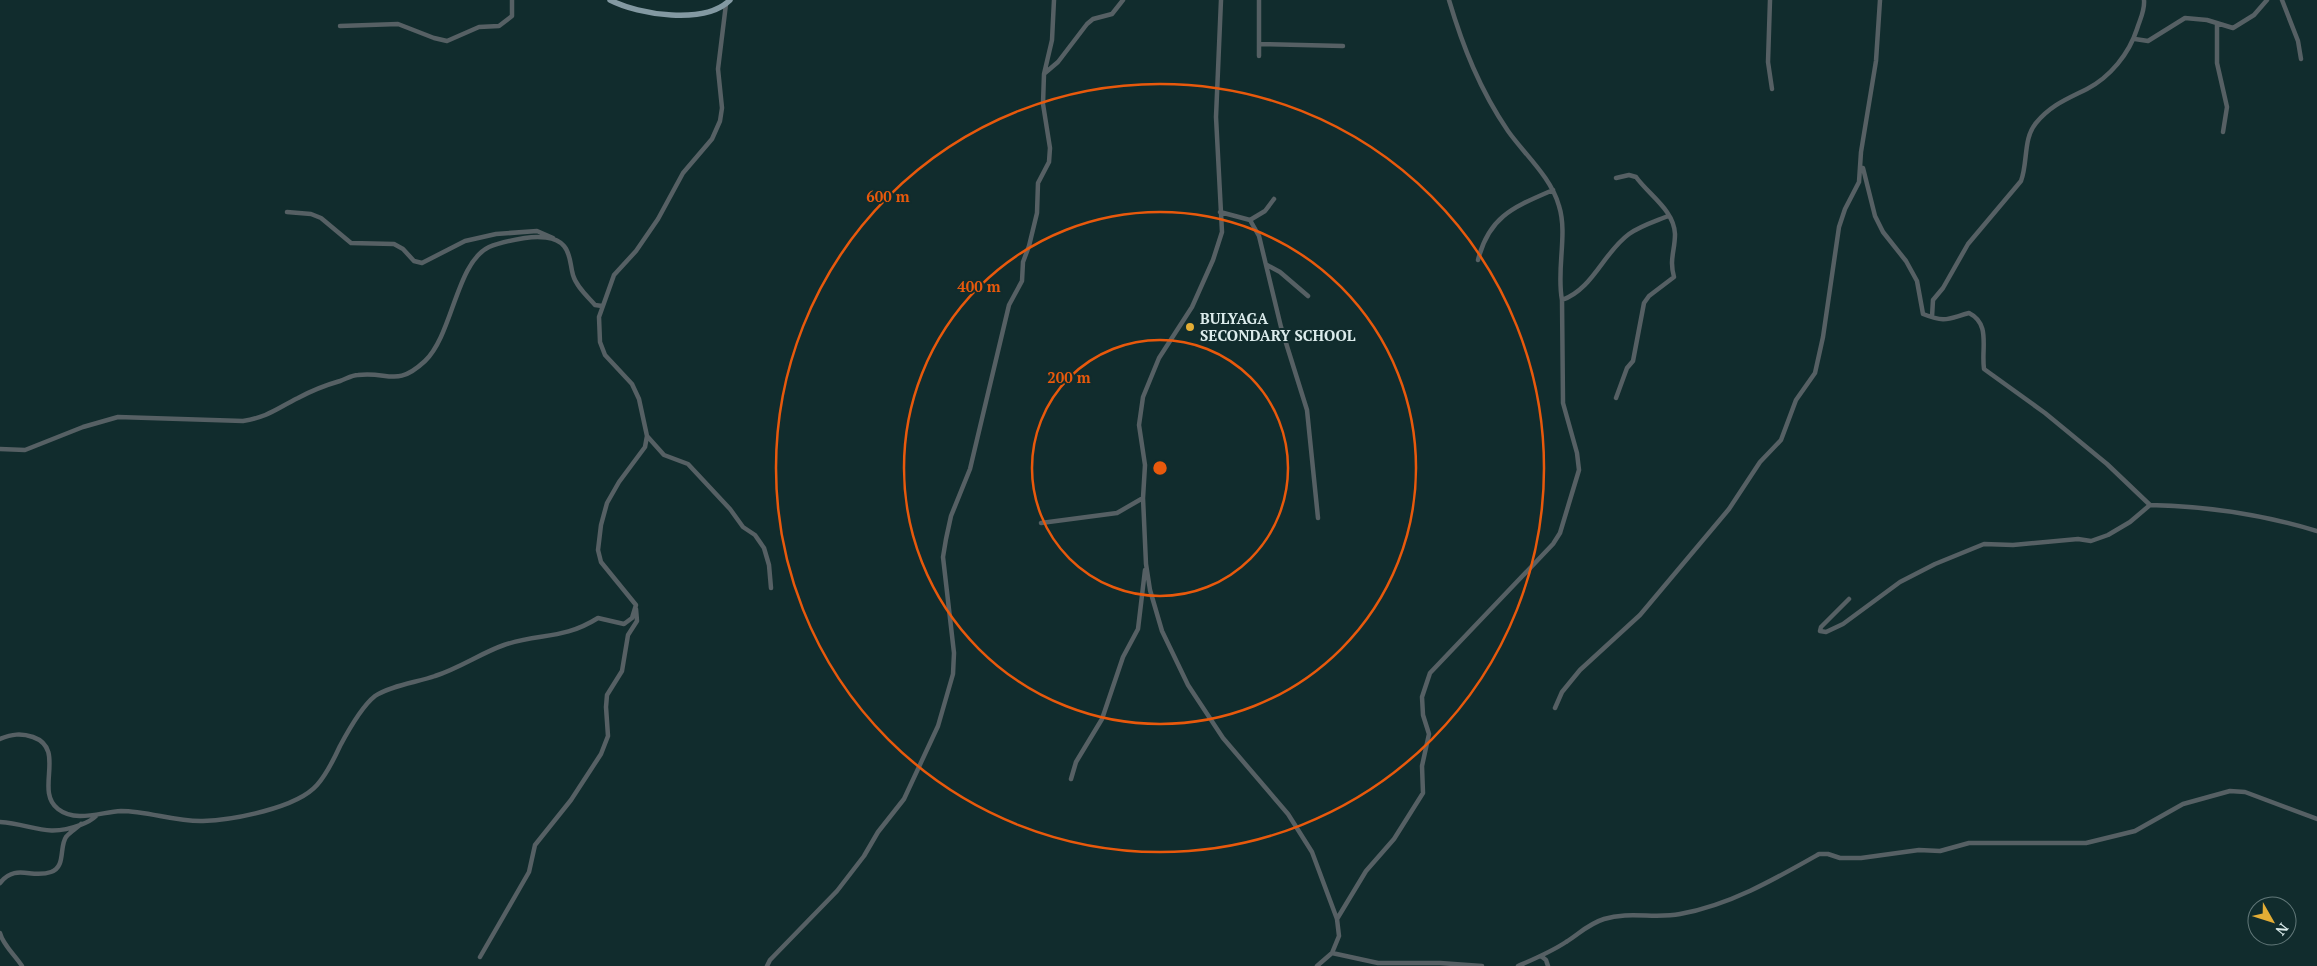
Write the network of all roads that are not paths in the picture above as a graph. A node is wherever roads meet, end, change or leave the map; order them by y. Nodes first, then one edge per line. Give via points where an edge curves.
1 (512, 0) edge
2 (610, 0) edge
3 (1054, 0) edge
4 (1123, 0) edge
5 (1222, 0) edge
6 (1259, 0) edge
7 (1449, 0) edge
8 (1770, 0) edge
9 (1880, 0) edge
10 (2144, 0) edge
11 (2267, 0) edge
12 (2282, 0) edge
13 (728, 2) edge
14 (2217, 24) junction
15 (340, 26) dead end
16 (2135, 39) junction
17 (1259, 44) junction
18 (1344, 46) dead end
19 (1259, 56) dead end
20 (2301, 59) dead end
21 (1044, 74) junction
22 (1772, 89) dead end
23 (2223, 132) dead end
24 (1862, 164) junction
25 (1616, 178) dead end
26 (1553, 190) junction
27 (1274, 199) dead end
28 (287, 212) dead end
29 (1220, 212) junction
30 (1668, 216) junction
31 (1250, 220) junction
32 (556, 240) junction
33 (1478, 260) dead end
34 (1268, 265) junction
35 (1308, 296) dead end
36 (1562, 300) junction
37 (602, 306) junction
38 (1932, 317) junction
39 (1616, 398) dead end
40 (647, 436) junction
41 (0, 449) edge
42 (1142, 498) junction
43 (2150, 505) junction
44 (1318, 518) dead end
45 (1041, 523) dead end
46 (2317, 531) edge
47 (1146, 564) junction
48 (771, 588) dead end
49 (1849, 599) dead end
50 (636, 605) junction
51 (1555, 708) dead end
52 (0, 739) edge
53 (1071, 779) dead end
54 (96, 816) junction
55 (2317, 819) edge
56 (0, 822) edge
57 (81, 824) junction
58 (0, 884) edge
59 (1337, 919) junction
60 (0, 933) edge
61 (1332, 954) junction
62 (1541, 956) junction
63 (480, 957) dead end
64 (22, 966) edge
65 (767, 966) edge
66 (1316, 966) edge
67 (1482, 966) edge
68 (1518, 966) edge
69 (1548, 966) edge

1 - 15 street via 512,16 506,24 479,28 447,40 398,24
2 - 13 main road via 635,10 676,15 704,13
3 - 21 street via 1052,40
4 - 21 street via 1112,14 1087,24 1058,62
5 - 29 street via 1216,117
6 - 17 street
7 - 26 street via 1476,76 1508,131
8 - 22 street via 1768,62
9 - 24 street via 1876,61 1865,120
10 - 16 street
11 - 14 street via 2259,11 2238,26
12 - 20 street via 2298,41
13 - 37 street via 718,69 720,121 712,139 683,174 636,251 614,275
14 - 16 street via 2185,18 2148,41
14 - 23 street via 2217,62 2226,107
16 - 38 street via 2104,78 2050,108 2034,124 2021,181 1968,244 1933,300
17 - 18 street
17 - 19 street
21 - 65 street via 1043,104 1049,162 1038,183 1037,213 1023,262 1022,281 1009,305 972,461 951,516 943,557 954,652 953,674 938,726 904,799 864,856 837,891
24 - 38 street via 1875,216 1917,281 1923,314
24 - 51 street via 1860,182 1839,227 1815,373 1796,400 1781,440 1760,462 1729,509 1692,555 1640,615 1580,670 1562,692
25 - 30 street via 1636,177 1665,208
26 - 33 street via 1500,217 1485,239
26 - 36 street via 1560,208 1562,248 1559,284
27 - 31 street via 1265,211
28 - 32 street via 321,218 351,243 394,244 414,262 422,263 465,241 496,234 537,231
29 - 31 street
29 - 42 street via 1222,232 1213,260 1192,307 1159,358 1143,397 1139,425 1145,464
30 - 36 street via 1630,233 1585,286 1574,296
30 - 39 street via 1675,233 1670,263 1674,277 1644,303 1633,361 1627,368
31 - 34 street
32 - 37 street via 564,244 568,252 578,286 595,305
32 - 41 street via 535,236 507,241 487,248 476,257 464,277 445,331 426,359 401,377 358,375 324,386 258,419 118,417 25,450
34 - 35 street
34 - 44 street via 1281,328 1307,410
36 - 59 street via 1563,403 1579,470 1560,533 1430,673 1422,697 1429,734 1422,766 1423,793 1394,839 1366,871
37 - 40 street via 600,342 605,355 632,384 639,399
38 - 43 street via 1940,321 1969,313 1978,317 1982,322 1984,369 2045,412
40 - 48 street via 664,455 688,464 743,527 755,535 764,548
40 - 50 street via 645,447 607,502 598,550 602,562
42 - 45 street via 1117,513
42 - 47 street
43 - 46 street via 2276,519
43 - 49 street via 2130,522 2091,541 1984,544 1900,582 1842,624 1826,632 1820,631
47 - 53 street via 1138,629 1122,657 1102,719 1076,762
47 - 59 street via 1162,631 1188,685 1223,738 1288,814 1303,837 1312,852
50 - 54 street via 632,618 624,624 598,618 566,634 502,646 464,666 374,696 351,726 317,785 303,797 278,806 202,821 143,812 119,811
50 - 63 street via 637,621 628,635 622,671 607,695 608,736 571,800 535,845 529,872
52 - 54 street via 23,734 38,739 46,746 50,757 48,783 51,802 59,810 73,815
54 - 57 street
55 - 62 street via 2245,792 2230,791 2183,804 2135,831 2086,843 1969,843 1940,851 1919,850 1861,858 1819,854 1764,884 1706,908 1678,914 1607,918 1591,923
56 - 57 street via 46,831 63,831
57 - 58 street via 65,838 60,865 52,872 14,872
59 - 61 street via 1339,936
60 - 64 street
61 - 66 street
61 - 67 street via 1378,964
62 - 68 street
62 - 69 street

